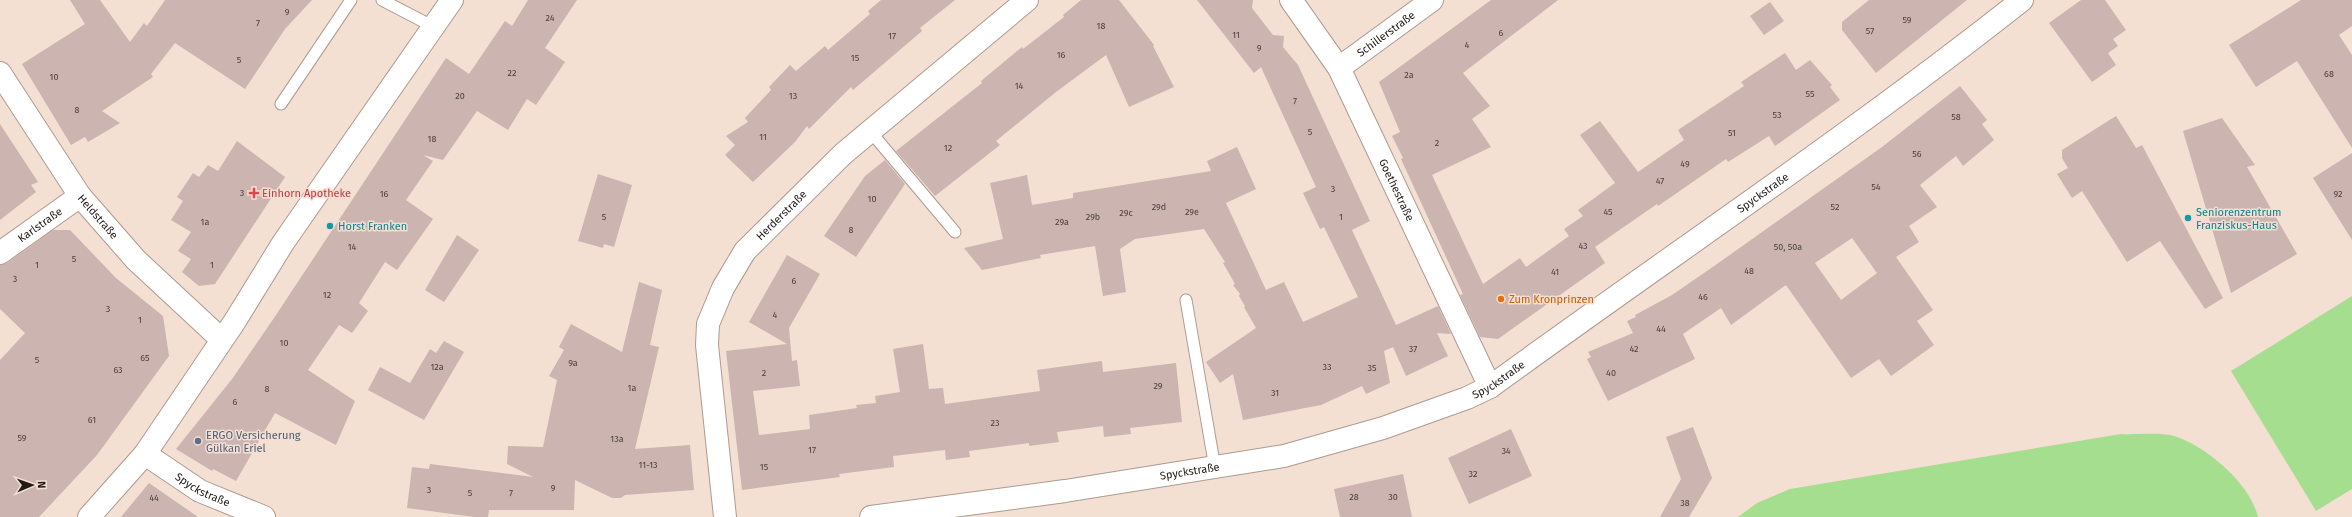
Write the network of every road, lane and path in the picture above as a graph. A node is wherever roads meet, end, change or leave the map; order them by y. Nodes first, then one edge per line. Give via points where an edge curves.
1 (351, 0) edge
2 (382, 0) edge
3 (452, 0) edge
4 (1027, 0) edge
5 (1291, 0) edge
6 (1432, 0) edge
7 (2022, 0) edge
8 (434, 27) junction
9 (1339, 68) junction
10 (0, 73) edge
11 (281, 104) dead end
12 (870, 131) junction
13 (80, 196) junction
14 (955, 232) dead end
15 (0, 253) edge
16 (1186, 300) dead end
17 (221, 339) junction
18 (1490, 387) junction
19 (145, 454) junction
20 (1215, 468) junction
21 (898, 515) edge
22 (89, 517) edge
23 (264, 517) edge
24 (725, 517) edge
25 (870, 517) edge

1 - 11 lane
2 - 8 lane
3 - 8 street
4 - 12 street, Herderstraße
5 - 9 street, Goethestraße
6 - 9 street, Schillerstraße
7 - 18 street, Spyckstraße via 1794,170
8 - 17 street via 283,243
9 - 18 street, Goethestraße
10 - 13 street, Heldstraße
12 - 14 lane
12 - 24 street, Herderstraße via 745,250 723,288 708,324 707,345
13 - 15 street, Karlstraße
13 - 17 street, Heldstraße via 136,260
16 - 20 lane
17 - 19 street
18 - 20 street, Spyckstraße via 1467,398 1383,428 1284,456
19 - 22 street
19 - 23 street, Spyckstraße via 200,491
20 - 21 street, Spyckstraße
21 - 25 street, Spyckstraße

